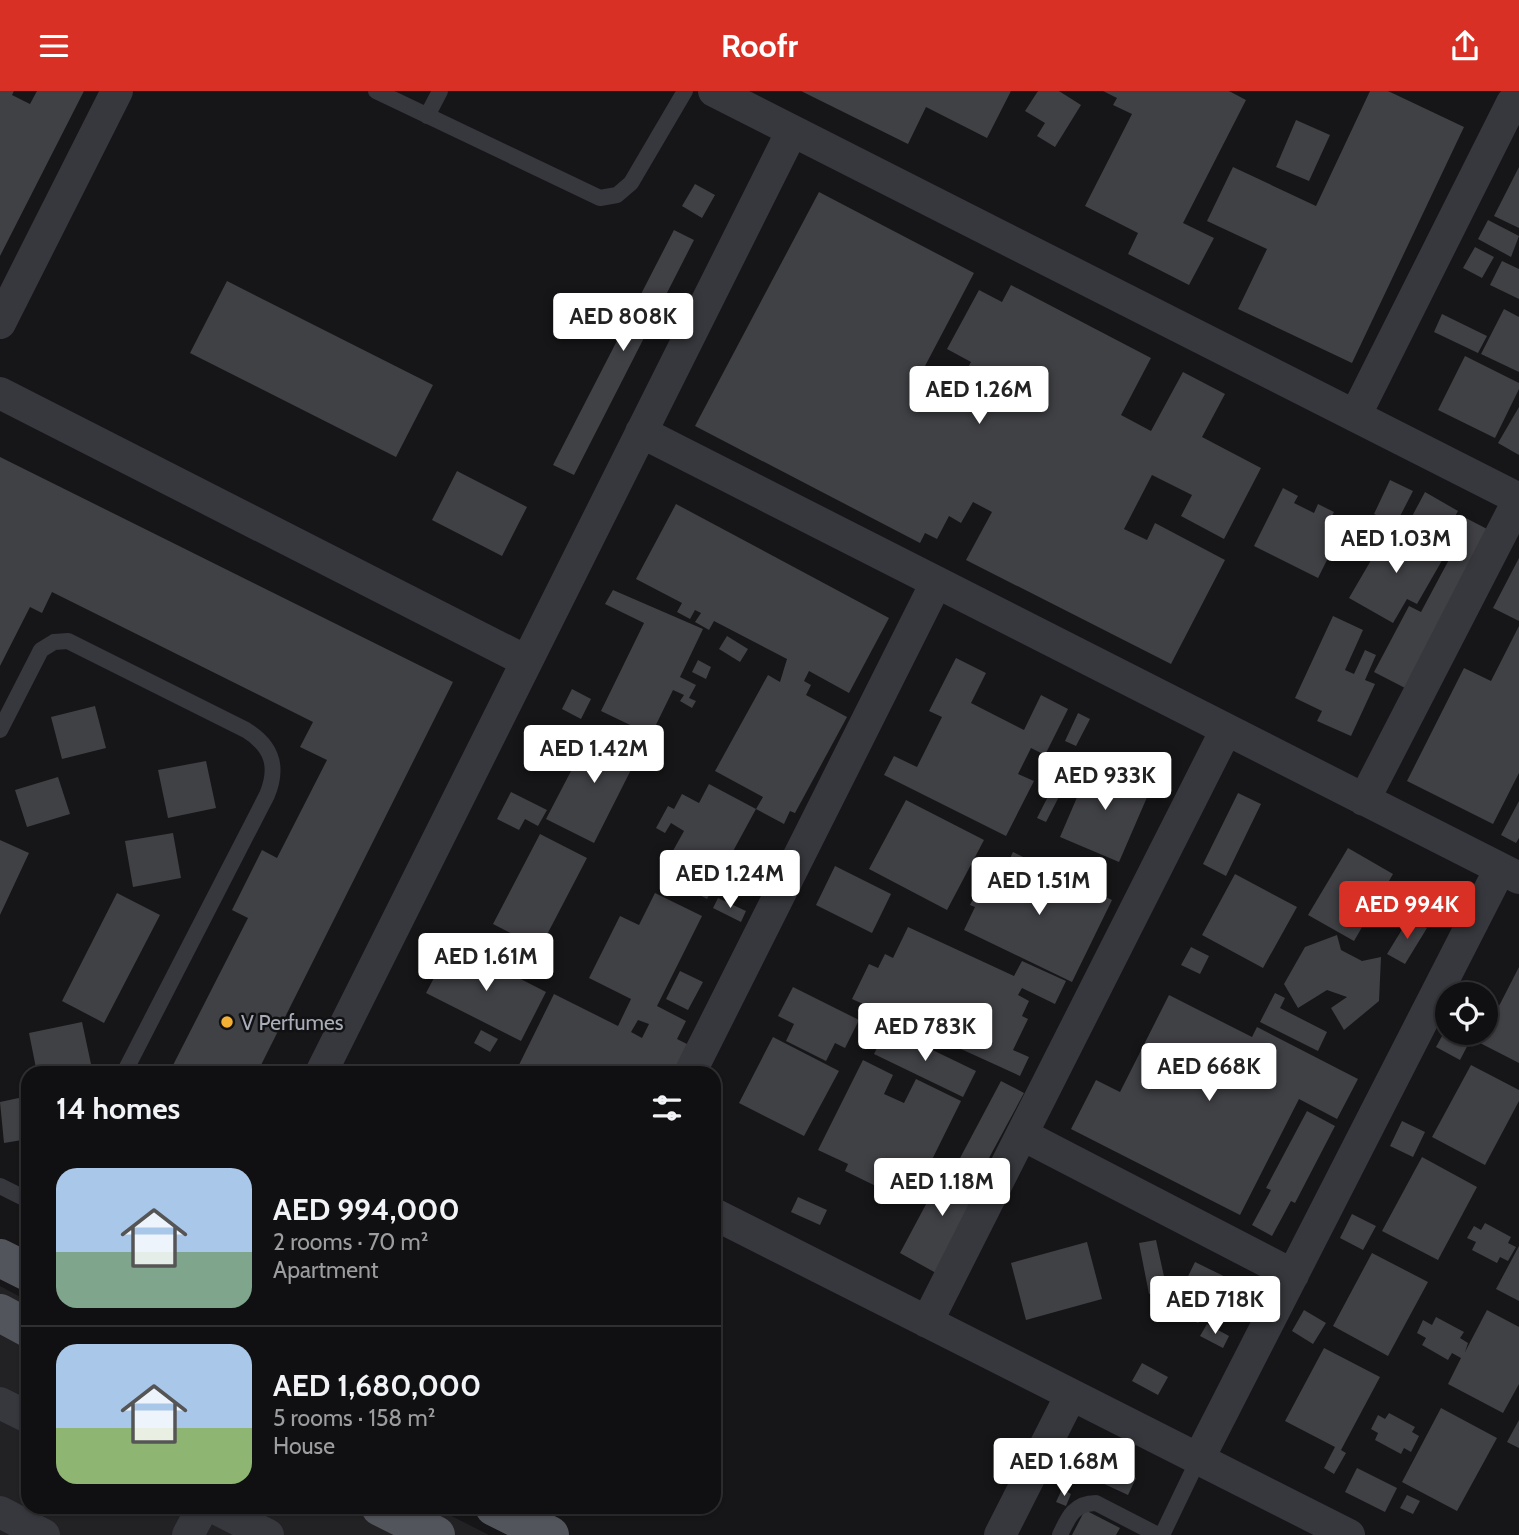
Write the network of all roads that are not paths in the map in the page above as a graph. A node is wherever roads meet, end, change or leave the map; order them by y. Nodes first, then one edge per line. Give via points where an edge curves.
1 (117, 91) edge
2 (376, 91) edge
3 (440, 91) edge
4 (685, 91) edge
5 (714, 91) edge
6 (1507, 100) edge
7 (427, 116) junction
8 (792, 131) junction
9 (10, 280) edge
10 (0, 323) edge
11 (0, 393) edge
12 (1355, 416) junction
13 (641, 432) junction
14 (1519, 499) edge
15 (936, 583) junction
16 (526, 661) junction
17 (0, 730) edge
18 (1226, 730) junction
19 (1364, 800) junction
20 (1510, 873) edge
21 (128, 1066) edge
22 (324, 1066) edge
23 (694, 1066) edge
24 (1023, 1135) junction
25 (0, 1186) edge
26 (21, 1196) edge
27 (721, 1218) edge
28 (0, 1258) edge
29 (21, 1268) edge
30 (1293, 1275) junction
31 (0, 1314) edge
32 (927, 1322) junction
33 (21, 1324) edge
34 (1071, 1395) junction
35 (0, 1403) edge
36 (21, 1414) edge
37 (1199, 1458) junction
38 (0, 1512) edge
39 (199, 1514) edge
40 (227, 1514) edge
41 (394, 1514) edge
42 (44, 1535) edge
43 (188, 1535) edge
44 (268, 1535) edge
45 (436, 1535) edge
46 (1000, 1535) edge
47 (1060, 1535) edge
48 (1160, 1535) edge
49 (1349, 1535) edge

1 - 9 street
2 - 7 lane
3 - 7 lane
4 - 7 lane via 631,183 617,195 600,198
5 - 8 street
6 - 12 street
8 - 12 street
8 - 13 street
9 - 10 street
11 - 16 street
12 - 14 street
13 - 15 street
13 - 16 street
14 - 19 street
15 - 18 street
15 - 23 street
16 - 22 street
17 - 21 lane via 41,650 68,641 246,730 263,740 273,758 274,777 267,795
18 - 19 street
18 - 24 street
19 - 20 street
20 - 30 street
24 - 30 street
24 - 32 street
25 - 26 lane
27 - 32 street
28 - 29 main road
30 - 37 street
31 - 33 main road
32 - 34 street
34 - 37 street
34 - 46 street
35 - 36 street
37 - 48 lane
37 - 49 street
38 - 42 street
39 - 43 street
40 - 44 street
41 - 45 main road
47 - 48 lane via 1070,1515 1086,1503 1096,1503

